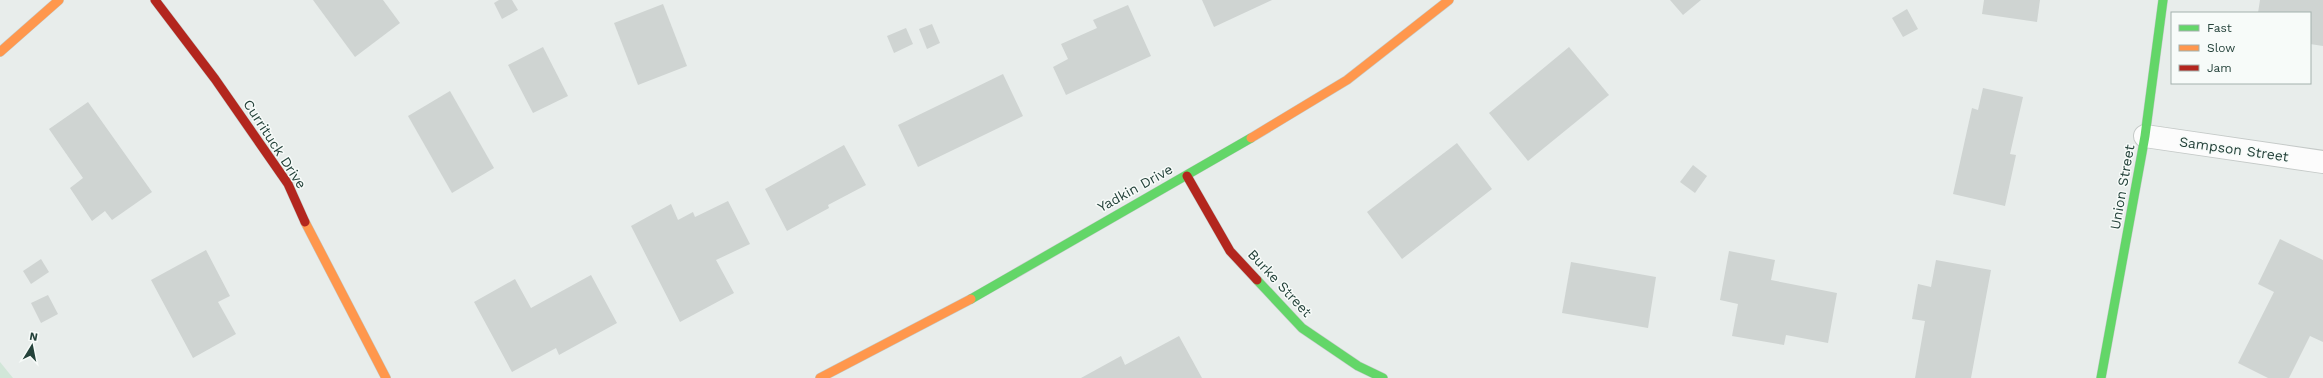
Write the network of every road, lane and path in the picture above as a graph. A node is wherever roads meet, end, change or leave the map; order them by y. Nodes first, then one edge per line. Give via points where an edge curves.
1 (59, 0) edge
2 (155, 0) edge
3 (1449, 0) edge
4 (2163, 0) edge
5 (0, 52) edge
6 (2145, 136) junction
7 (2323, 162) edge
8 (1187, 176) junction
9 (386, 378) edge
10 (820, 378) edge
11 (1383, 378) edge
12 (2100, 378) edge

1 - 5 street
2 - 9 street, Currituck Drive via 215,79 288,184 302,217
3 - 8 street, Yadkin Drive via 1347,80
4 - 6 street, Union Street
6 - 7 street, Sampson Street
6 - 12 street, Union Street
8 - 10 street, Yadkin Drive via 1119,212 962,304
8 - 11 street, Burke Street via 1230,251 1302,328 1358,366

